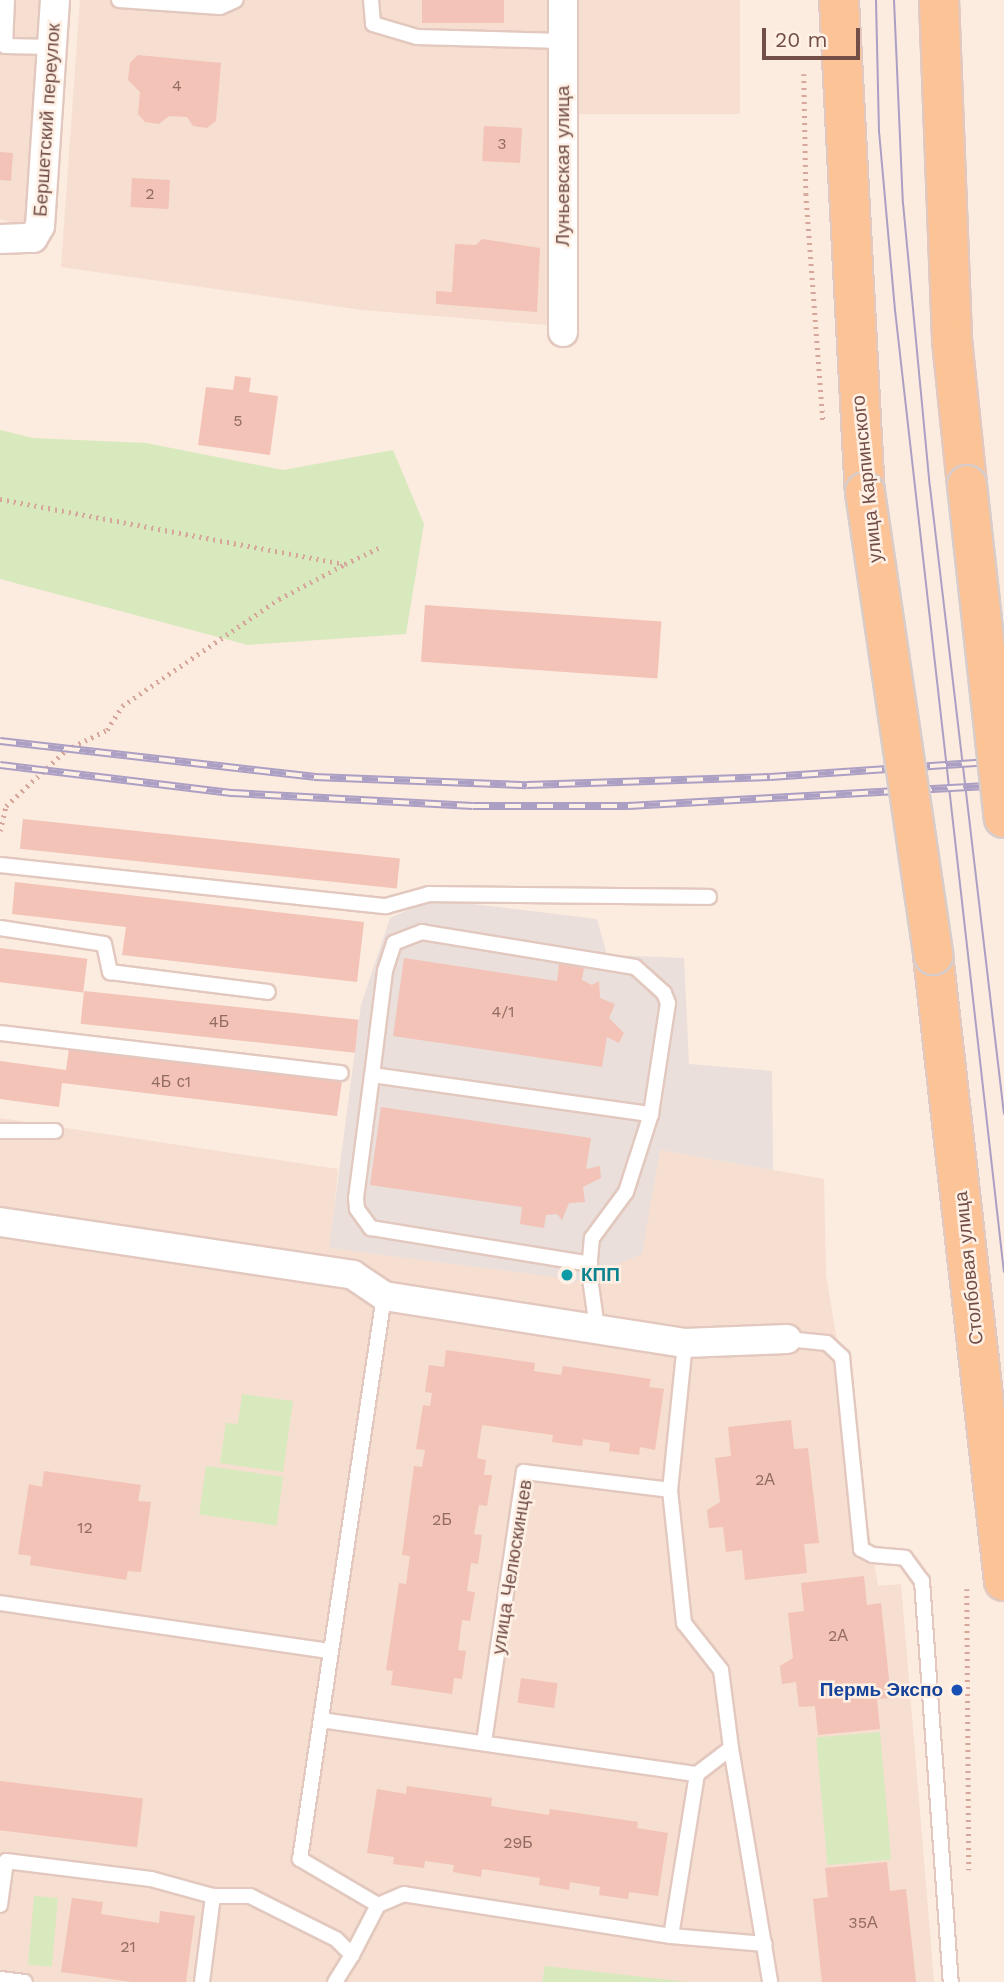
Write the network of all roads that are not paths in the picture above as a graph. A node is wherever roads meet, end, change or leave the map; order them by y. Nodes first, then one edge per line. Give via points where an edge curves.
1 (7, 0) edge
2 (55, 0) edge
3 (119, 0) edge
4 (236, 0) edge
5 (371, 0) edge
6 (563, 0) edge
7 (839, 0) edge
8 (939, 0) edge
9 (563, 41) junction
10 (52, 47) junction
11 (0, 239) edge
12 (564, 332) dead end
13 (1004, 818) edge
14 (0, 865) edge
15 (709, 897) dead end
16 (0, 929) edge
17 (933, 955) joint
18 (268, 992) dead end
19 (0, 1033) edge
20 (341, 1073) dead end
21 (372, 1075) junction
22 (651, 1114) junction
23 (55, 1131) dead end
24 (0, 1132) edge
25 (0, 1223) edge
26 (590, 1264) junction
27 (384, 1296) junction
28 (597, 1328) junction
29 (787, 1339) joint
30 (685, 1343) junction
31 (670, 1490) junction
32 (986, 1580) edge
33 (0, 1603) edge
34 (331, 1651) junction
35 (321, 1720) junction
36 (484, 1742) junction
37 (731, 1748) junction
38 (697, 1774) junction
39 (214, 1896) junction
40 (0, 1905) edge
41 (378, 1905) junction
42 (671, 1936) junction
43 (765, 1944) junction
44 (352, 1955) junction
45 (0, 1979) edge
46 (25, 1982) edge
47 (202, 1982) edge
48 (335, 1982) edge
49 (770, 1982) edge
50 (951, 1982) edge

1 - 10 lane via 5,46
2 - 10 street, Бершетский переулок
3 - 4 lane via 220,7
5 - 9 lane via 373,24 417,37
6 - 9 street, Луньевская улица
7 - 17 main road, улица Карпинского, bridge via 864,492
8 - 13 main road, bridge via 952,340
9 - 12 street, Луньевская улица
10 - 11 street, Бершетский переулок via 40,226 33,238
14 - 15 lane via 386,906 429,894
16 - 18 lane via 104,944 110,972
17 - 32 main road, Столбовая улица
19 - 20 lane
21 - 22 lane
21 - 22 lane via 389,953 402,938 422,932 635,967 646,974 668,1003
21 - 26 lane via 356,1198 357,1209 371,1228
22 - 26 lane via 626,1192 592,1238
23 - 24 lane
25 - 27 street via 353,1276
26 - 28 lane
27 - 28 street
27 - 34 lane
28 - 30 street
29 - 30 street
29 - 50 lane via 827,1343 842,1357 858,1542 865,1553 905,1558 922,1581
30 - 31 lane
31 - 36 lane, улица Челюскинцев via 524,1472
31 - 37 lane via 684,1623 721,1670
33 - 34 lane
34 - 35 lane
35 - 36 lane
35 - 41 lane via 300,1859
36 - 38 lane
37 - 38 lane
37 - 43 lane
38 - 42 lane
39 - 40 lane via 151,1879 6,1861
39 - 44 lane via 250,1896 336,1939
39 - 47 lane
41 - 42 lane via 404,1894
41 - 44 lane
42 - 43 lane
43 - 49 lane
44 - 48 lane
45 - 46 lane

